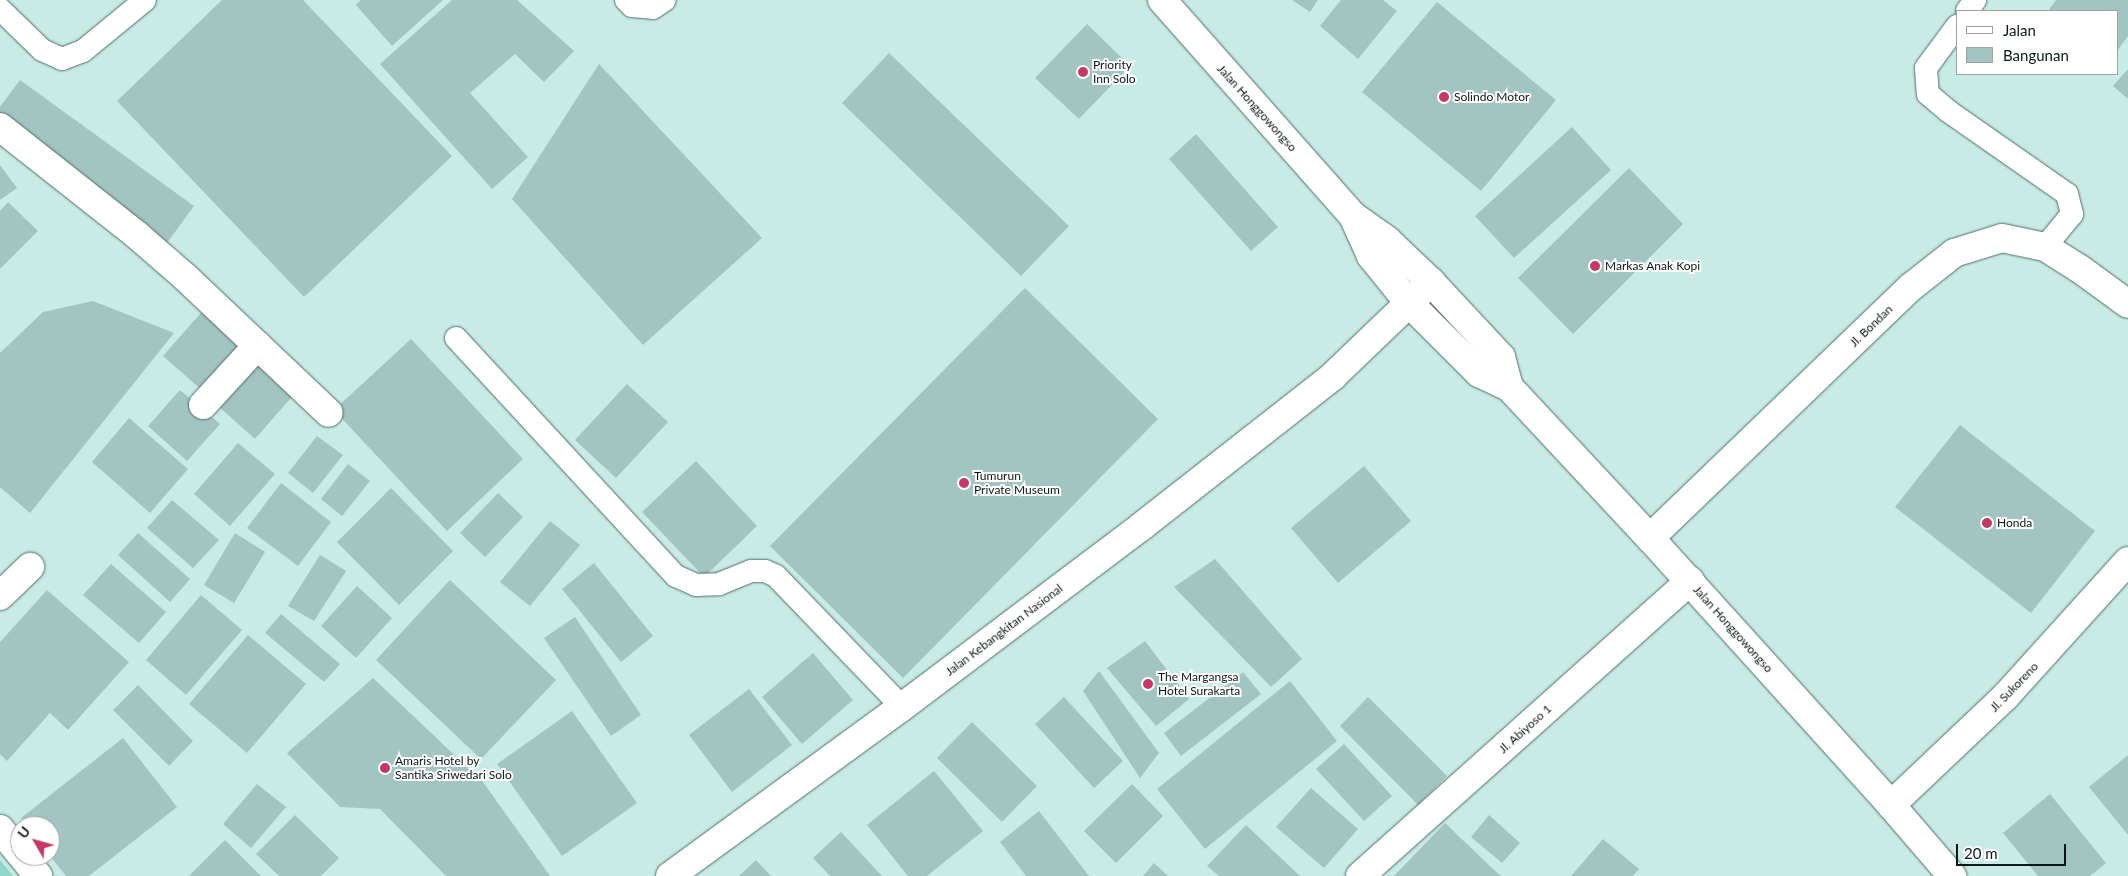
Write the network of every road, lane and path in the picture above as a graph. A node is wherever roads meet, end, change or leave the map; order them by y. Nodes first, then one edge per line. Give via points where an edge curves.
1 (145, 0) edge
2 (626, 0) edge
3 (664, 0) edge
4 (1162, 0) edge
5 (0, 10) edge
6 (1956, 27) edge
7 (0, 128) edge
8 (1353, 216) junction
9 (2045, 247) junction
10 (1439, 291) junction
11 (2128, 304) edge
12 (1417, 312) junction
13 (456, 338) dead end
14 (258, 345) junction
15 (1509, 387) junction
16 (203, 405) dead end
17 (329, 413) dead end
18 (1650, 538) junction
19 (2128, 561) edge
20 (30, 567) dead end
21 (1690, 581) junction
22 (0, 596) edge
23 (902, 708) junction
24 (1891, 805) junction
25 (0, 829) edge
26 (10, 841) edge
27 (30, 866) edge
28 (38, 876) edge
29 (670, 876) edge
30 (1360, 876) edge
31 (1952, 876) edge

1 - 5 lane via 84,51 62,59 42,50
2 - 3 lane via 632,6 653,8
4 - 8 main road, Jalan Honggowongso
6 - 9 lane via 1926,68 1928,94 2067,194 2072,214
7 - 14 main road via 138,236
8 - 10 main road, Jalan Honggowongso via 1387,240
8 - 12 main road, Jalan Honggowongso via 1371,256
9 - 11 main road, Jl. Bondan
9 - 18 main road, Jl. Bondan via 2002,238 1954,253 1912,287
10 - 12 main road, Jalan Kebangkitan Nasional
10 - 15 main road, Jalan Honggowongso via 1500,357
12 - 15 main road, Jalan Honggowongso via 1479,373
12 - 23 main road, Jalan Kebangkitan Nasional
13 - 23 lane via 676,576 696,585 719,584 751,571 765,571 776,576
14 - 16 main road
14 - 17 main road
15 - 18 main road, Jalan Honggowongso
18 - 21 main road, Jalan Honggowongso
19 - 24 main road, Jl. Sukoreno via 2005,697
20 - 22 main road
21 - 24 main road, Jalan Honggowongso
21 - 30 main road, Jl. Abiyoso 1
23 - 29 main road, Jalan Kebangkitan Nasional
24 - 31 main road, Jalan Honggowongso
25 - 26 main road
27 - 28 main road

